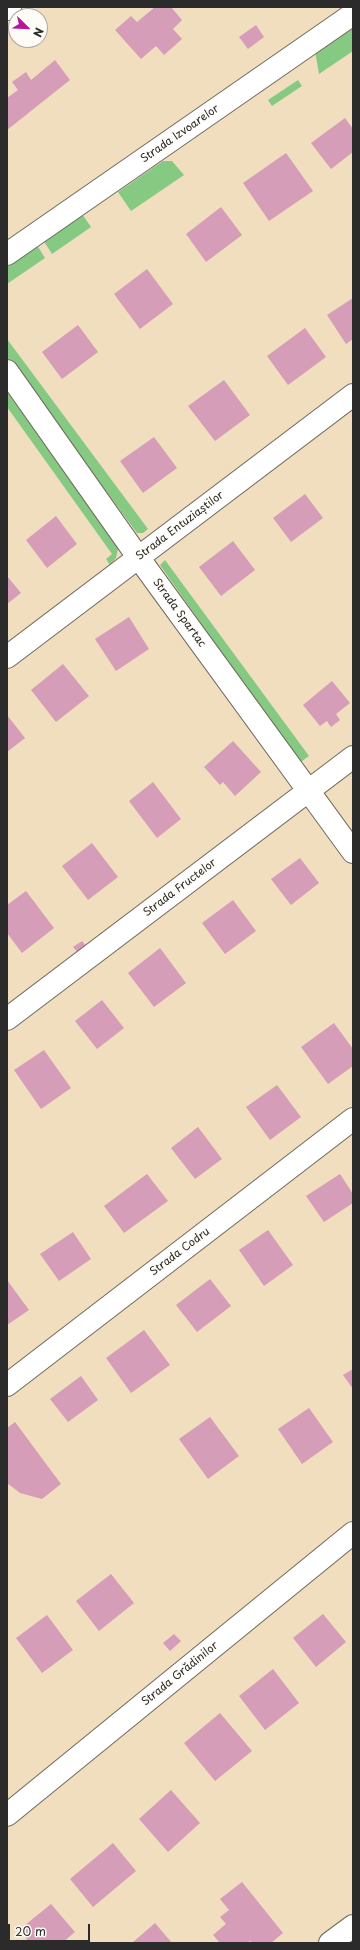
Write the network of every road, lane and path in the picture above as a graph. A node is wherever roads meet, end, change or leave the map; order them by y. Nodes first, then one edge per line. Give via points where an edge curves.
1 (10, 7) edge
2 (7, 9) edge
3 (353, 14) edge
4 (7, 254) edge
5 (7, 371) edge
6 (353, 395) edge
7 (138, 557) junction
8 (7, 657) edge
9 (353, 757) edge
10 (309, 791) junction
11 (353, 852) edge
12 (7, 1019) edge
13 (353, 1119) edge
14 (7, 1385) edge
15 (353, 1533) edge
16 (7, 1815) edge
17 (353, 1926) edge
18 (330, 1943) edge

1 - 2 street
3 - 4 street, Strada Izvoarelor
5 - 7 street, Strada Spartac
6 - 7 street, Strada Entuziaștilor
7 - 8 street, Strada Entuziaștilor
7 - 10 street, Strada Spartac
9 - 10 street, Strada Fructelor
10 - 11 street, Strada Spartac
10 - 12 street, Strada Fructelor
13 - 14 street, Strada Codru
15 - 16 street, Strada Grădinilor
17 - 18 street

